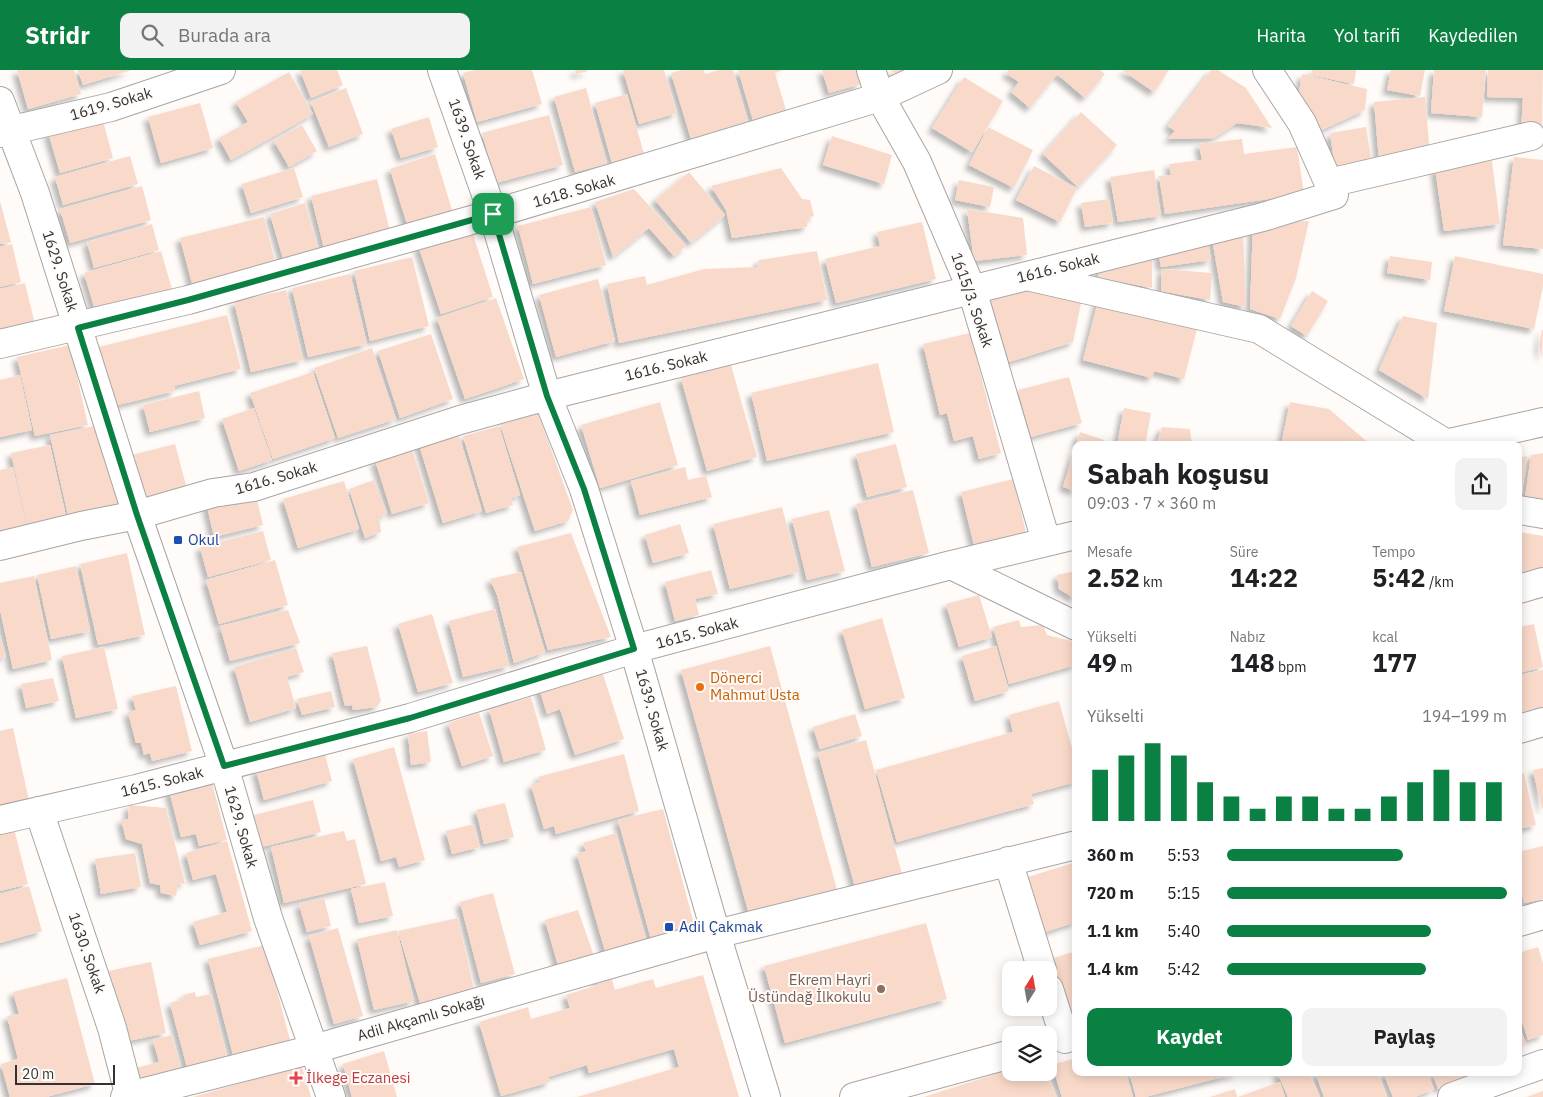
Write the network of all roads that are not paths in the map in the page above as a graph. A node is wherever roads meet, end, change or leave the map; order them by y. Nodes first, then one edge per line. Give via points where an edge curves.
1 (221, 70) edge
2 (442, 70) edge
3 (871, 70) edge
4 (938, 70) edge
5 (1267, 70) edge
6 (880, 97) junction
7 (0, 102) edge
8 (6, 131) edge
9 (1531, 136) dead end
10 (1331, 189) junction
11 (493, 214) junction
12 (1027, 276) junction
13 (972, 290) junction
14 (78, 328) junction
15 (0, 344) edge
16 (547, 396) junction
17 (1543, 422) edge
18 (1438, 441) edge
19 (1457, 441) edge
20 (1522, 510) edge
21 (1543, 514) edge
22 (137, 515) junction
23 (1072, 537) edge
24 (1046, 541) junction
25 (0, 546) edge
26 (951, 565) junction
27 (1543, 582) edge
28 (1522, 588) edge
29 (1072, 624) edge
30 (634, 649) junction
31 (1543, 722) edge
32 (1522, 728) edge
33 (224, 766) junction
34 (39, 811) junction
35 (0, 820) edge
36 (1072, 846) edge
37 (1008, 861) junction
38 (1543, 915) edge
39 (1522, 921) edge
40 (716, 934) junction
41 (1039, 961) edge
42 (1056, 1016) edge
43 (1063, 1040) edge
44 (314, 1049) junction
45 (1002, 1056) edge
46 (1543, 1064) edge
47 (1522, 1072) edge
48 (1510, 1076) edge
49 (128, 1096) edge
50 (331, 1097) edge
51 (766, 1097) edge
52 (854, 1097) edge
53 (1452, 1097) edge

1 - 8 street, 1619. Sokak via 111,107
2 - 11 street, 1639. Sokak
3 - 6 street, 1615/3. Sokak
4 - 6 street, 1618. Sokak
5 - 10 street via 1302,123
6 - 11 street, 1618. Sokak
6 - 13 street, 1615/3. Sokak via 918,162
7 - 8 street, 1629. Sokak
8 - 14 street, 1629. Sokak via 35,193
9 - 10 street, 1616. Sokak
10 - 12 street, 1616. Sokak via 1263,217
11 - 14 street, 1618. Sokak
11 - 16 street, 1639. Sokak
12 - 13 street, 1616. Sokak
12 - 18 street via 1259,329
13 - 16 street, 1616. Sokak
13 - 24 street, 1615/3. Sokak
14 - 15 street, 1618. Sokak
14 - 22 street, 1629. Sokak
16 - 22 street, 1616. Sokak via 460,420 254,487 213,493
16 - 30 street, 1639. Sokak via 584,489
17 - 19 street
20 - 21 street
22 - 25 street, 1616. Sokak
22 - 33 street, 1629. Sokak
23 - 24 street, 1615. Sokak
24 - 26 street, 1615. Sokak
26 - 29 street
26 - 30 street, 1615. Sokak
27 - 28 street
30 - 33 street, 1615. Sokak via 410,718
30 - 40 street, 1639. Sokak
31 - 32 street
33 - 34 street, 1615. Sokak
33 - 44 street, 1629. Sokak via 268,918
34 - 35 street, 1615. Sokak
34 - 49 street, 1630. Sokak via 112,1028
36 - 37 street
37 - 40 street
37 - 41 street
38 - 39 street
40 - 44 street, Adil Akçamlı Sokağı
40 - 51 street, 1639. Sokak
42 - 43 street
44 - 49 street, Adil Akçamlı Sokağı
44 - 50 street, 1629. Sokak
45 - 52 street
46 - 47 street
48 - 53 street

